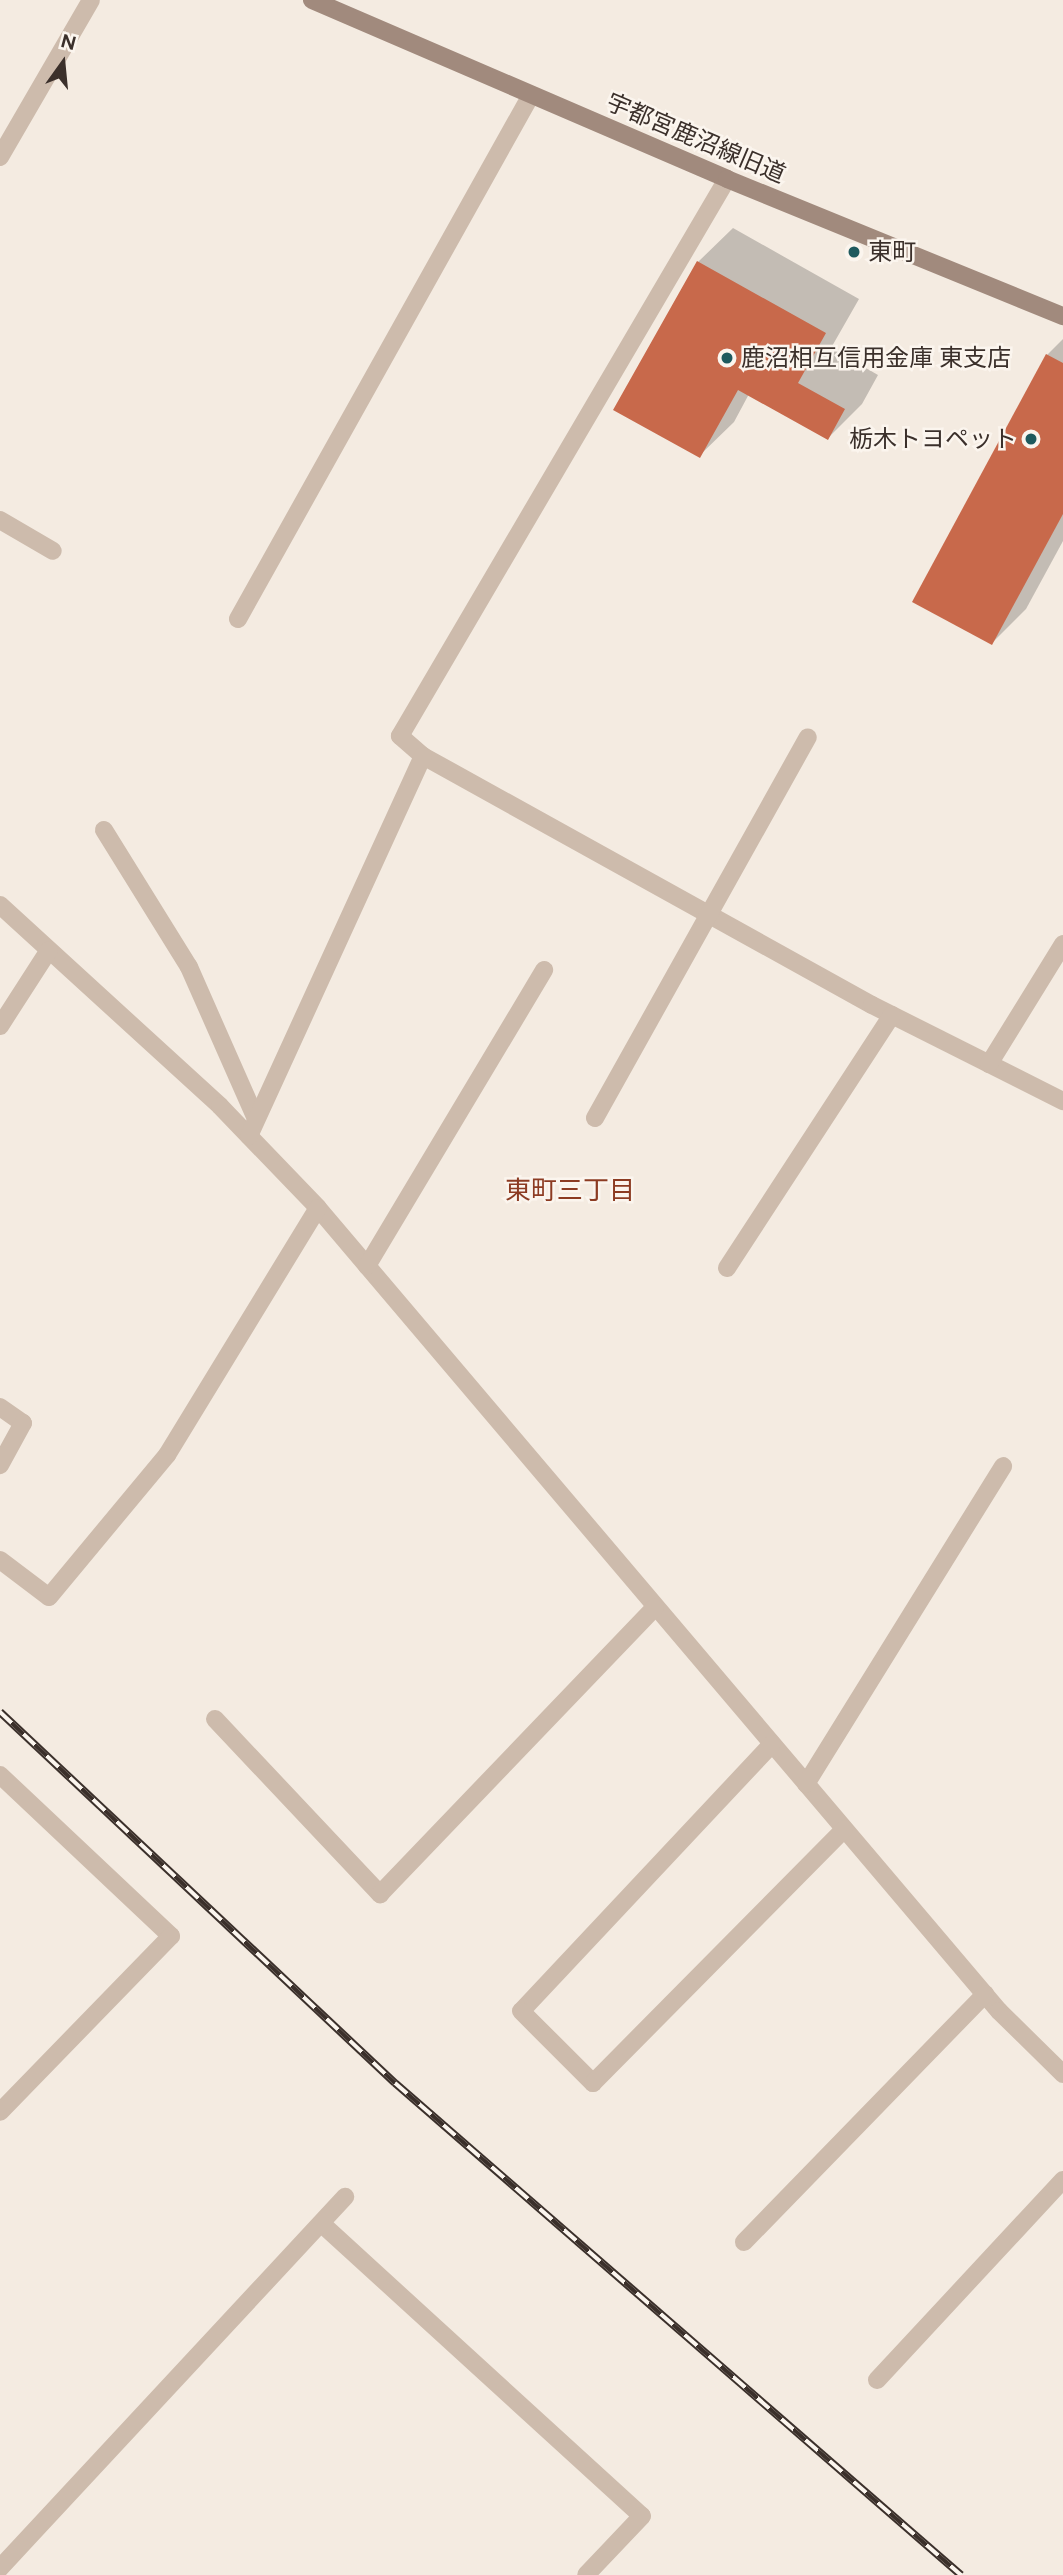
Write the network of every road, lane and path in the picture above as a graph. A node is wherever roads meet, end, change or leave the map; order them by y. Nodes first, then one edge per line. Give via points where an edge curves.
1 (91, 0) edge
2 (312, 0) edge
3 (531, 95) junction
4 (0, 157) edge
5 (727, 179) junction
6 (1063, 316) edge
7 (0, 520) edge
8 (53, 551) dead end
9 (238, 619) dead end
10 (808, 737) dead end
11 (424, 755) junction
12 (104, 830) dead end
13 (0, 905) edge
14 (706, 913) junction
15 (1063, 944) edge
16 (49, 950) junction
17 (544, 970) dead end
18 (892, 1015) junction
19 (0, 1027) edge
20 (989, 1064) junction
21 (1063, 1101) edge
22 (595, 1118) dead end
23 (253, 1128) junction
24 (318, 1208) junction
25 (367, 1266) junction
26 (727, 1268) dead end
27 (0, 1407) edge
28 (0, 1465) edge
29 (1003, 1466) dead end
30 (0, 1560) edge
31 (655, 1607) junction
32 (215, 1719) dead end
33 (772, 1744) junction
34 (0, 1774) edge
35 (806, 1784) junction
36 (844, 1829) junction
37 (985, 1994) junction
38 (1063, 2074) edge
39 (0, 2112) edge
40 (1063, 2180) edge
41 (345, 2197) dead end
42 (322, 2224) junction
43 (744, 2242) dead end
44 (877, 2380) dead end
45 (0, 2568) edge
46 (586, 2575) edge

1 - 4 street
2 - 3 street, 宇都宮鹿沼線旧道
3 - 5 street, 宇都宮鹿沼線旧道
3 - 9 street
5 - 6 street, 宇都宮鹿沼線旧道
5 - 11 street via 400,736
7 - 8 street
10 - 14 street
11 - 14 street
11 - 23 street
12 - 23 street via 189,967
13 - 16 street
14 - 18 street
14 - 22 street
15 - 20 street
16 - 19 street
16 - 23 street
17 - 25 street
18 - 20 street
18 - 26 street
20 - 21 street
23 - 24 street
24 - 25 street
24 - 30 street via 167,1455 49,1597
25 - 31 street
27 - 28 street via 23,1423
29 - 35 street
31 - 32 street via 380,1894
31 - 33 street
33 - 35 street
33 - 36 street via 521,2011 593,2083
34 - 39 street via 171,1936
35 - 36 street
36 - 37 street
37 - 38 street
37 - 43 street
40 - 44 street
41 - 42 street
42 - 45 street
42 - 46 street via 642,2516

